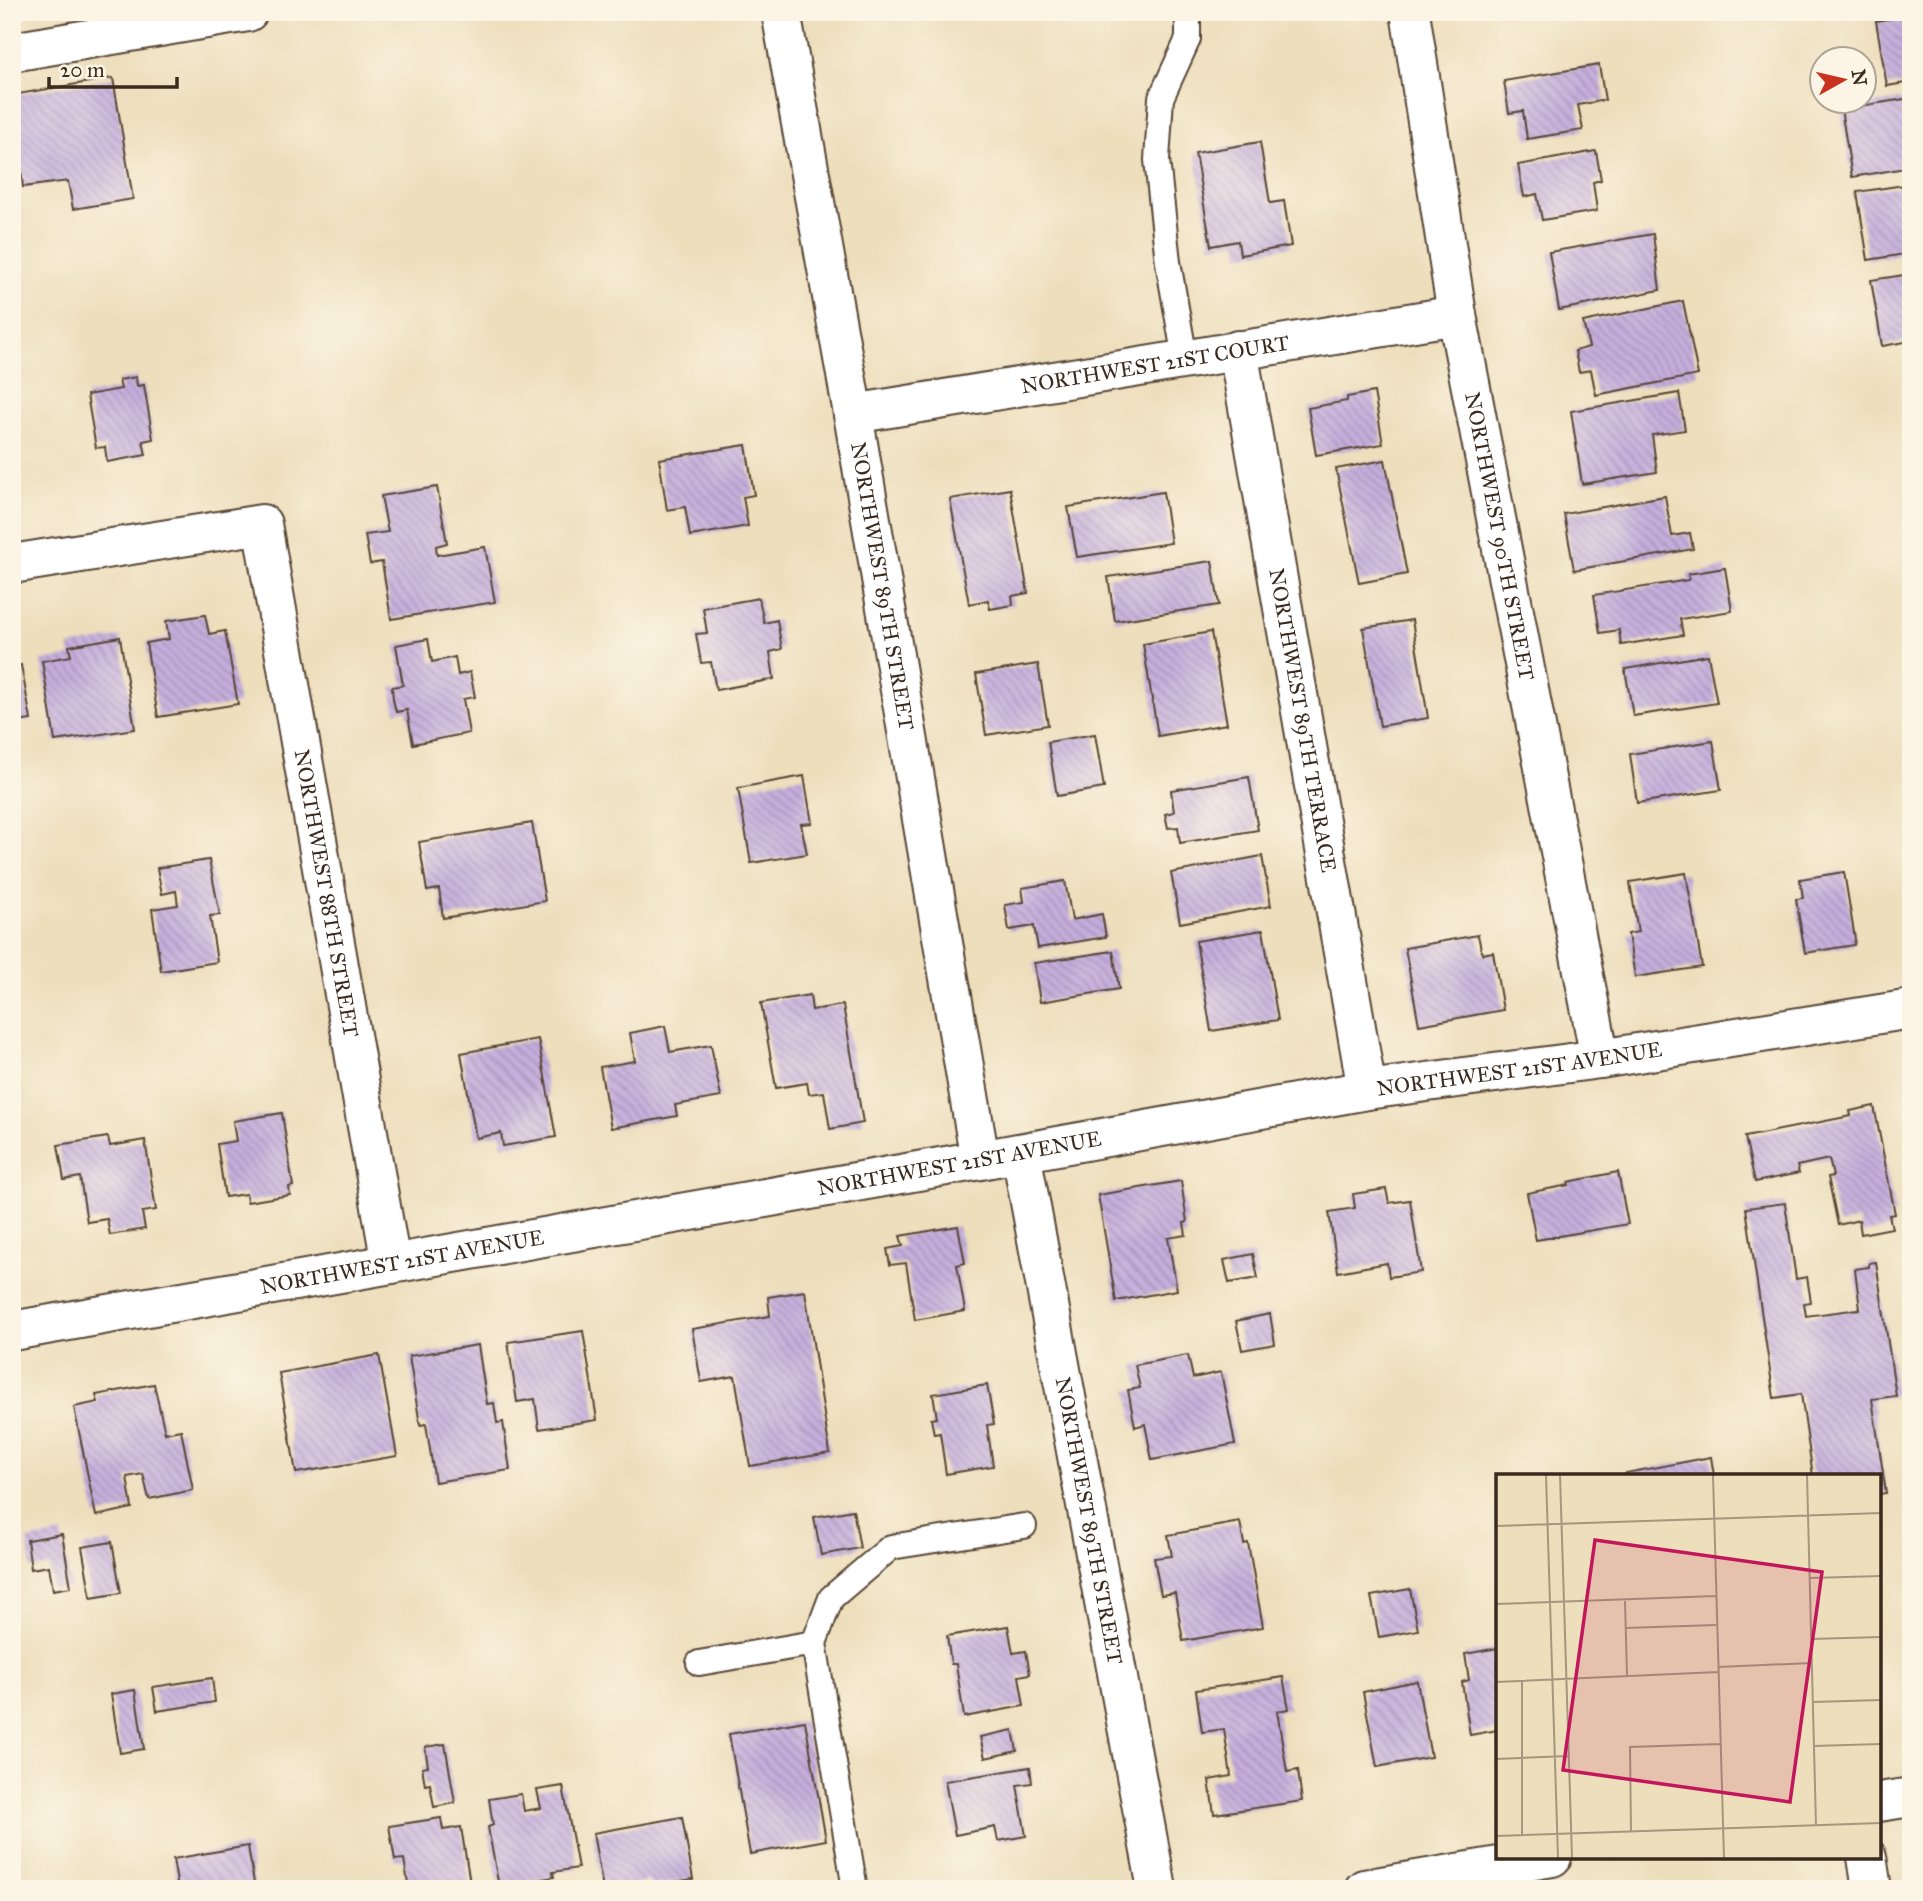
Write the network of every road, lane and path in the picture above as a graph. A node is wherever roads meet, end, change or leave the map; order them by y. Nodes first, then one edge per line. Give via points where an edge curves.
1 (248, 12) edge
2 (781, 12) edge
3 (1188, 12) edge
4 (1410, 12) edge
5 (119, 23) edge
6 (12, 52) edge
7 (1457, 315) junction
8 (1238, 350) junction
9 (1185, 359) junction
10 (853, 414) junction
11 (12, 564) edge
12 (1911, 1009) edge
13 (1600, 1059) junction
14 (1367, 1090) junction
15 (1021, 1153) junction
16 (980, 1160) junction
17 (391, 1264) junction
18 (12, 1331) edge
19 (1024, 1526) dead end
20 (814, 1643) junction
21 (699, 1663) dead end
22 (1911, 1797) edge
23 (1881, 1802) edge
24 (1540, 1859) edge
25 (1867, 1859) edge
26 (855, 1889) edge
27 (1157, 1889) edge
28 (1364, 1889) edge
29 (1872, 1889) edge

1 - 5 street
2 - 10 street, NORTHWEST 89TH STREET
3 - 9 lane via 1188,39 1161,98 1157,160
4 - 7 street, NORTHWEST 90TH STREET
5 - 6 street
7 - 8 street, NORTHWEST 21ST COURT
7 - 13 street, NORTHWEST 90TH STREET
8 - 9 street, NORTHWEST 21ST COURT
8 - 14 street, NORTHWEST 89TH TERRACE
9 - 10 street, NORTHWEST 21ST COURT
10 - 16 street, NORTHWEST 89TH STREET
11 - 17 street, NORTHWEST 88TH STREET via 262,524
12 - 13 street, NORTHWEST 21ST AVENUE
13 - 14 street, NORTHWEST 21ST AVENUE
14 - 15 street, NORTHWEST 21ST AVENUE
15 - 16 street, NORTHWEST 21ST AVENUE
15 - 27 street, NORTHWEST 89TH STREET
16 - 17 street, NORTHWEST 21ST AVENUE
17 - 18 street, NORTHWEST 21ST AVENUE
19 - 20 lane via 891,1547 831,1598
20 - 21 lane
20 - 26 lane
22 - 23 street
24 - 28 street
25 - 29 street

